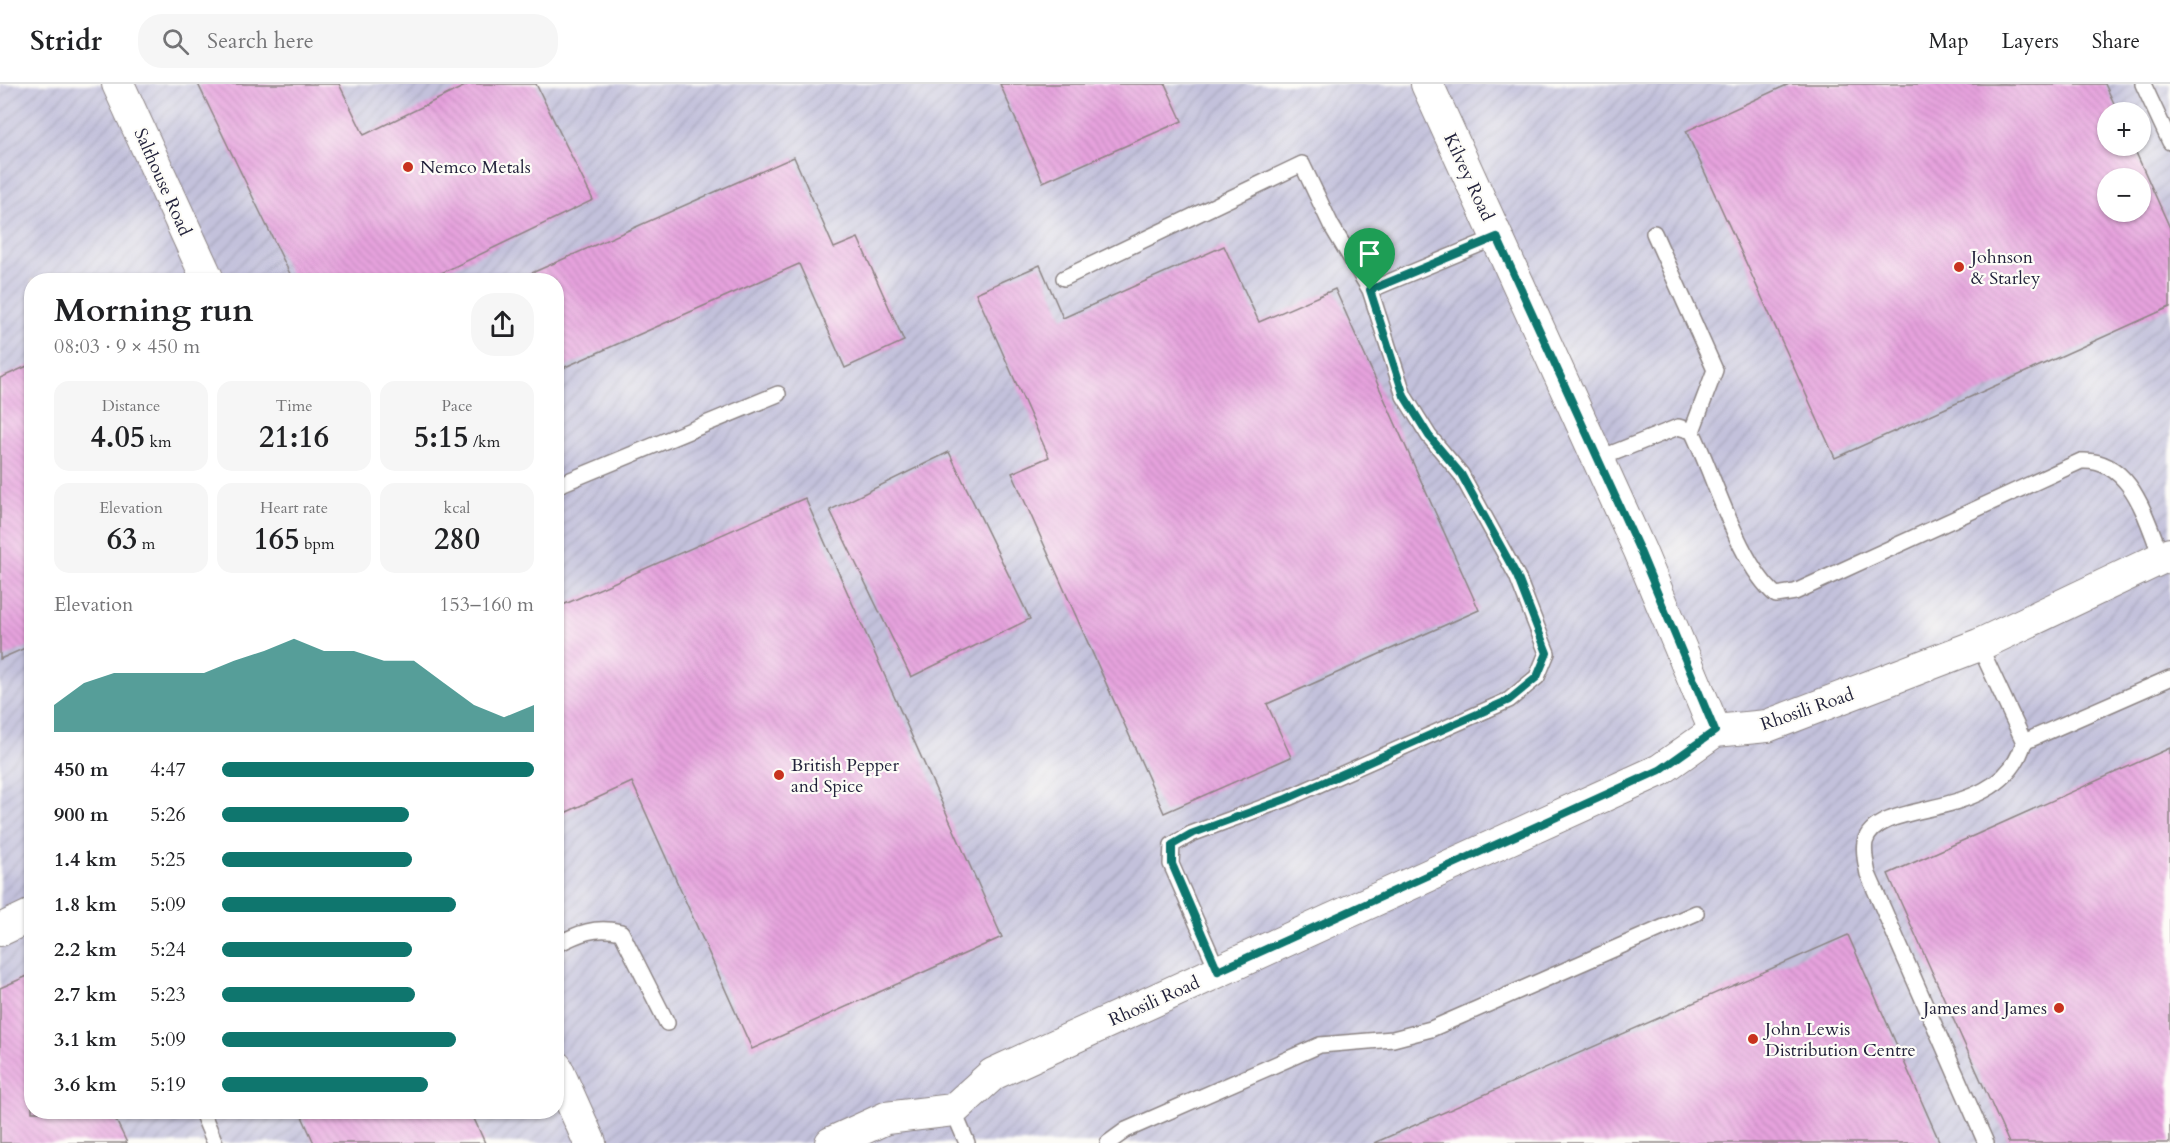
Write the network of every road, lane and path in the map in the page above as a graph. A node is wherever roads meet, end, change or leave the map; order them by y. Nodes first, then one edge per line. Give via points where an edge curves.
1 (118, 84) edge
2 (1426, 84) edge
3 (2143, 84) edge
4 (2170, 142) edge
5 (1654, 233) dead end
6 (1497, 237) junction
7 (205, 273) edge
8 (1064, 278) dead end
9 (1370, 290) junction
10 (778, 394) dead end
11 (1692, 431) junction
12 (1598, 459) junction
13 (564, 483) edge
14 (2166, 556) edge
15 (1979, 645) junction
16 (2170, 678) edge
17 (1715, 731) junction
18 (2024, 742) junction
19 (1696, 914) dead end
20 (24, 919) edge
21 (0, 930) edge
22 (564, 941) edge
23 (1218, 971) junction
24 (667, 1023) dead end
25 (564, 1085) edge
26 (953, 1110) junction
27 (205, 1119) edge
28 (215, 1143) edge
29 (590, 1143) edge
30 (831, 1143) edge
31 (967, 1143) edge
32 (1108, 1143) edge
33 (1986, 1143) edge

1 - 7 street, Salthouse Road
2 - 6 street, Kilvey Road
3 - 4 lane
5 - 11 lane via 1715,369
6 - 9 lane
6 - 12 street, Kilvey Road
8 - 9 lane via 1302,164 1331,225
9 - 23 lane via 1404,396 1467,484 1517,576 1547,653 1537,677 1509,700 1172,845 1172,864
10 - 13 lane
11 - 12 lane via 1678,427
11 - 14 lane via 1740,541 1764,586 1776,595 1795,592 2081,461 2098,460 2127,479
12 - 17 street, Kilvey Road
14 - 15 street, Rhosili Road
15 - 17 street, Rhosili Road via 1767,726
15 - 18 lane
16 - 18 lane
17 - 23 street, Rhosili Road via 1660,770
18 - 33 lane via 2017,761 1996,784 1967,799 1882,822 1870,831 1865,842 1868,874
19 - 32 lane via 1431,1029 1393,1039 1320,1044 1126,1130
20 - 21 street
22 - 24 lane via 603,928 621,932
23 - 26 street, Rhosili Road via 993,1074
25 - 29 street
26 - 30 street via 886,1118
26 - 31 lane
27 - 28 lane

